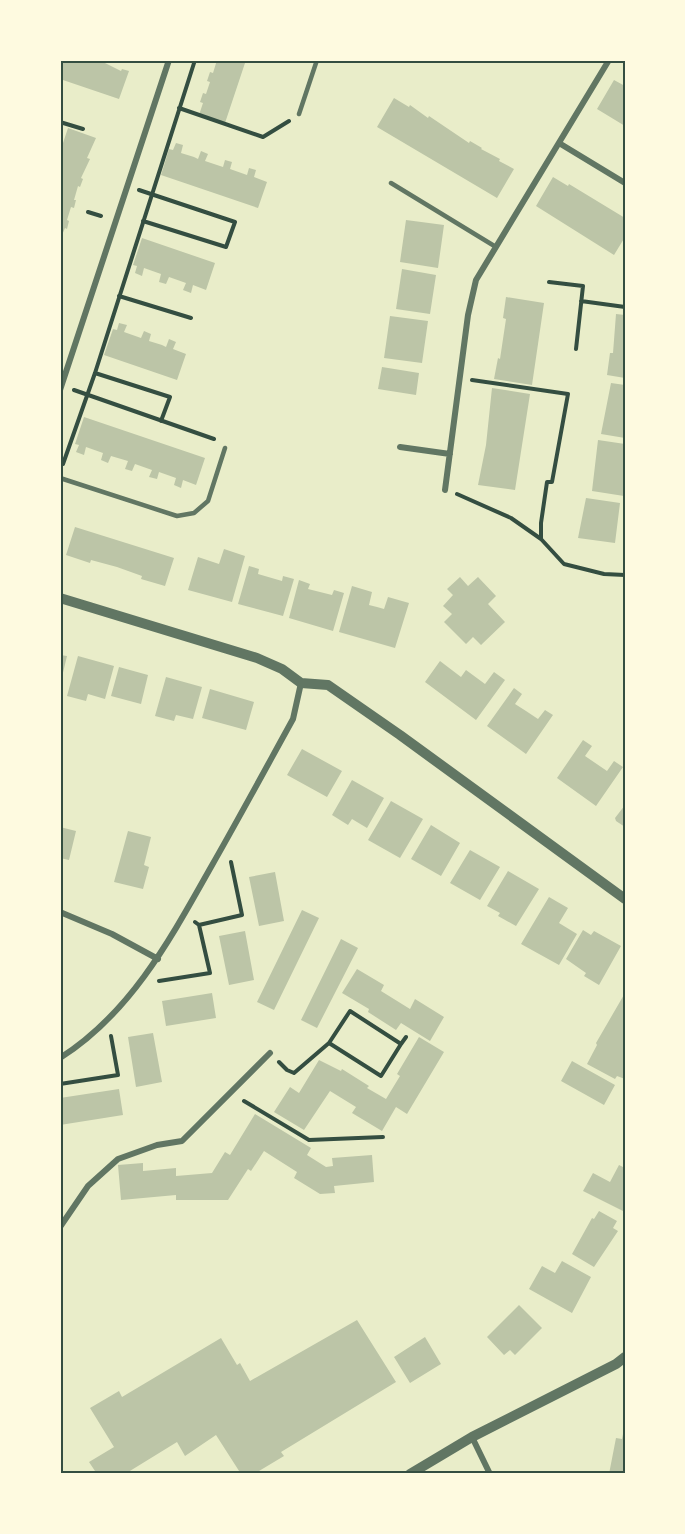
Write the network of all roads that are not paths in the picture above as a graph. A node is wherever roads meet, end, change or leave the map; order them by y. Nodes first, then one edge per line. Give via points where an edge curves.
1 (169, 60) edge
2 (317, 60) edge
3 (609, 60) edge
4 (299, 114) road end
5 (559, 143) junction
6 (391, 183) dead end
7 (625, 183) edge
8 (496, 247) junction
9 (61, 388) edge
10 (400, 447) dead end
11 (225, 448) road end
12 (450, 454) junction
13 (60, 478) edge
14 (445, 490) road end
15 (60, 598) edge
16 (301, 683) junction
17 (625, 899) edge
18 (60, 912) edge
19 (158, 959) junction
20 (270, 1053) road end
21 (60, 1058) edge
22 (60, 1227) edge
23 (625, 1357) edge
24 (472, 1437) junction
25 (410, 1474) edge
26 (490, 1474) edge

1 - 9 street
2 - 4 lane
3 - 5 street
5 - 7 street
5 - 8 street
6 - 8 lane
8 - 12 street via 476,280 468,315
10 - 12 street
11 - 13 lane via 208,501 195,513 177,516
12 - 14 street
15 - 16 street via 257,658
16 - 17 street via 328,685
16 - 19 street via 293,719
18 - 19 street
19 - 21 street via 108,1018
20 - 22 street via 182,1141 118,1159 88,1186
23 - 24 street
24 - 25 street
24 - 26 street

